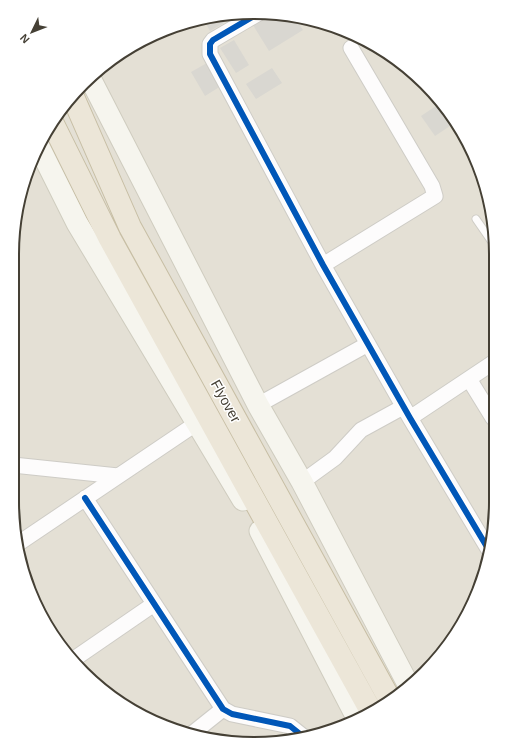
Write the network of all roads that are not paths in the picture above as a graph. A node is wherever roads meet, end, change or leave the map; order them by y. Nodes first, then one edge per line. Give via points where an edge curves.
1 (248, 19) edge
2 (351, 48) dead end
3 (93, 83) edge
4 (75, 102) edge
5 (55, 128) edge
6 (42, 153) edge
7 (476, 219) dead end
8 (488, 237) edge
9 (323, 265) junction
10 (368, 344) junction
11 (489, 365) edge
12 (469, 379) junction
13 (258, 405) junction
14 (489, 412) edge
15 (406, 413) junction
16 (197, 424) junction
17 (19, 466) edge
18 (118, 476) junction
19 (302, 482) junction
20 (85, 498) junction
21 (23, 541) edge
22 (485, 544) edge
23 (154, 604) junction
24 (77, 657) edge
25 (406, 681) edge
26 (387, 695) edge
27 (369, 708) edge
28 (223, 709) junction
29 (355, 714) edge
30 (197, 730) edge
31 (298, 732) edge

1 - 9 street via 213,40 209,49
2 - 9 street via 432,186 435,196
3 - 13 main road
4 - 26 highway, Flyover via 130,227
5 - 27 highway, Flyover via 110,239
6 - 16 main road via 77,223
7 - 8 lane
9 - 10 street
10 - 13 street
10 - 15 street
11 - 12 street
12 - 14 street
12 - 15 street
13 - 19 main road
15 - 19 street via 361,430 336,458
15 - 22 street
16 - 18 street
16 - 29 main road via 248,508
17 - 18 street
18 - 20 street
19 - 25 main road
20 - 21 street
20 - 23 street
23 - 24 street
23 - 28 street
28 - 30 street
28 - 31 street via 232,714 290,726

